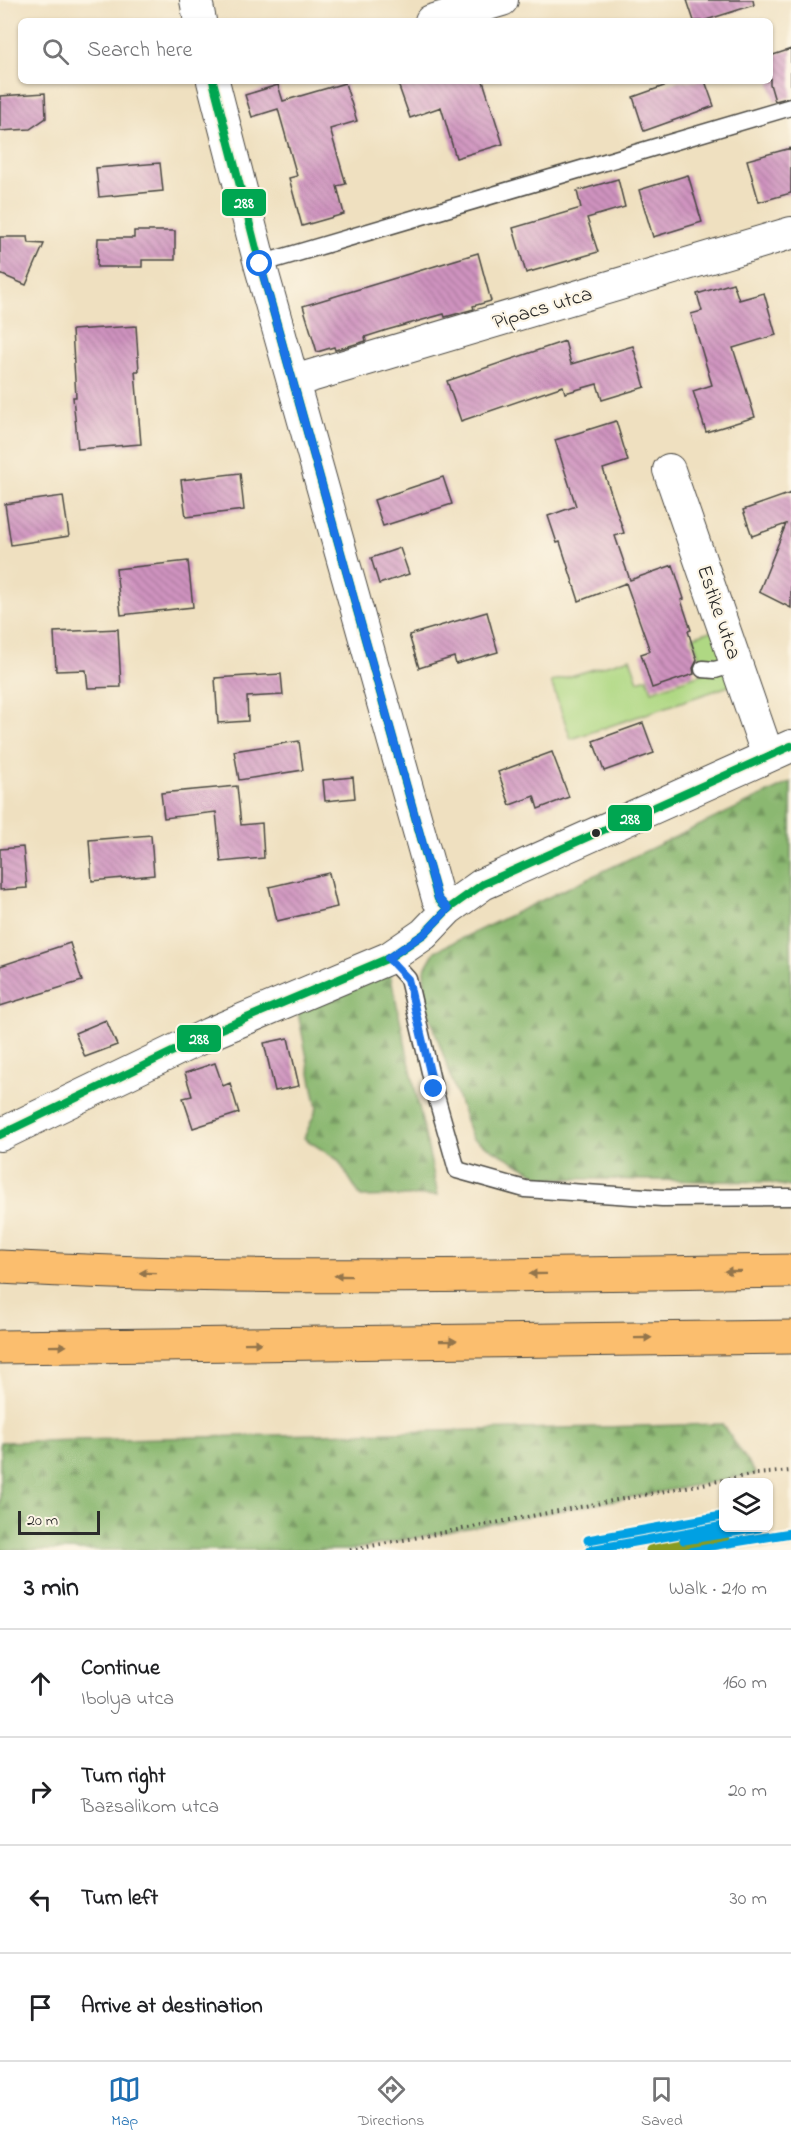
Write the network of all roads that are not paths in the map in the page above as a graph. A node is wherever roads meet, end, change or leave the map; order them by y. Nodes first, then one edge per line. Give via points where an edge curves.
1 (196, 0) edge
2 (502, 0) edge
3 (199, 18) edge
4 (441, 18) edge
5 (218, 84) edge
6 (791, 107) edge
7 (791, 232) edge
8 (260, 264) junction
9 (294, 381) junction
10 (669, 470) dead end
11 (738, 663) junction
12 (704, 669) dead end
13 (780, 751) edge
14 (448, 909) junction
15 (388, 958) junction
16 (0, 1135) edge
17 (791, 1197) edge
18 (0, 1267) edge
19 (791, 1271) edge
20 (791, 1336) edge
21 (0, 1347) edge

1 - 3 street
2 - 4 street
5 - 8 street
6 - 8 lane
7 - 9 street, Pipacs utca
8 - 9 street
9 - 14 street via 438,898
10 - 11 street, Estike utca
11 - 12 lane
11 - 13 street, Estike utca
13 - 14 street via 483,884
14 - 15 street via 424,934
15 - 16 street via 208,1034
15 - 17 lane via 408,979 457,1170 525,1189 662,1198
19 -> 18 highway via 358,1276 96,1273
21 -> 20 highway

